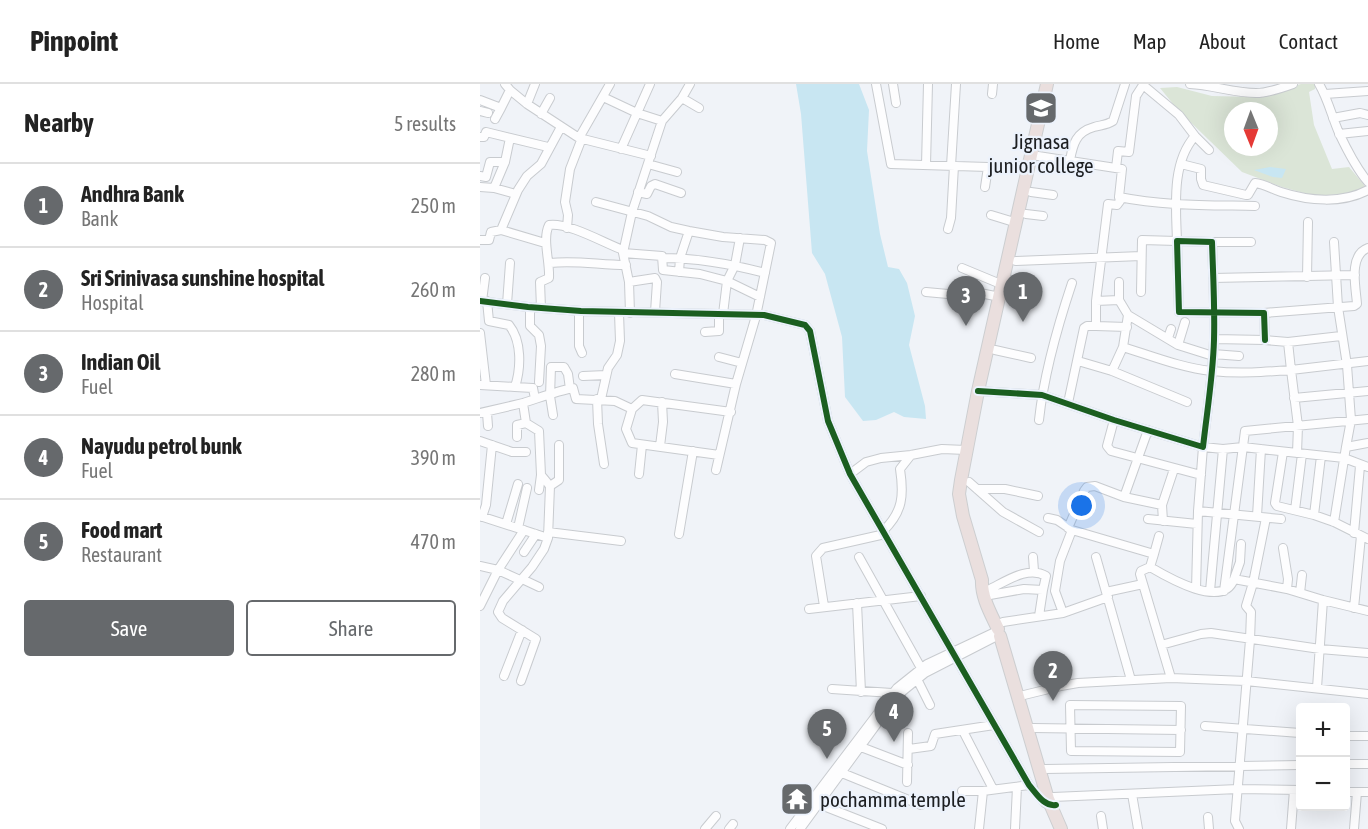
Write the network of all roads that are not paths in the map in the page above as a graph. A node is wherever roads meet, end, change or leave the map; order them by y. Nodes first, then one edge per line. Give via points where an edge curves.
1 (535, 84) edge
2 (610, 84) edge
3 (650, 84) edge
4 (690, 84) edge
5 (876, 84) edge
6 (893, 84) edge
7 (928, 84) edge
8 (956, 84) edge
9 (993, 84) edge
10 (1047, 84) edge
11 (1054, 84) edge
12 (1125, 84) edge
13 (1144, 84) edge
14 (1190, 84) edge
15 (1293, 84) edge
16 (1319, 84) edge
17 (507, 87) edge
18 (1353, 88) edge
19 (1368, 91) edge
20 (992, 94) dead end
21 (1325, 94) junction
22 (603, 97) junction
23 (550, 98) dead end
24 (682, 98) junction
25 (480, 100) edge
26 (896, 103) dead end
27 (527, 104) junction
28 (501, 108) junction
29 (699, 108) dead end
30 (1045, 109) junction
31 (637, 113) junction
32 (541, 114) junction
33 (1368, 115) edge
34 (1334, 118) junction
35 (495, 119) dead end
36 (662, 121) junction
37 (561, 128) junction
38 (1368, 131) edge
39 (482, 133) edge
40 (1340, 134) junction
41 (1195, 136) junction
42 (510, 138) junction
43 (580, 138) junction
44 (548, 147) junction
45 (621, 149) junction
46 (1209, 150) dead end
47 (651, 156) junction
48 (1038, 156) junction
49 (1070, 160) junction
50 (505, 162) junction
51 (1181, 164) junction
52 (648, 165) junction
53 (926, 165) junction
54 (954, 166) junction
55 (1029, 166) junction
56 (988, 167) junction
57 (1116, 168) junction
58 (1358, 170) junction
59 (1368, 170) edge
60 (677, 172) dead end
61 (480, 176) edge
62 (1368, 182) edge
63 (480, 187) edge
64 (986, 187) dead end
65 (494, 188) junction
66 (1368, 190) edge
67 (638, 192) junction
68 (1031, 192) junction
69 (681, 193) dead end
70 (516, 194) junction
71 (1053, 195) dead end
72 (1119, 197) junction
73 (596, 202) dead end
74 (1176, 205) junction
75 (1255, 206) dead end
76 (632, 212) junction
77 (1026, 213) junction
78 (991, 215) dead end
79 (1043, 216) dead end
80 (1308, 222) dead end
81 (1017, 223) junction
82 (567, 228) junction
83 (948, 229) dead end
84 (501, 230) junction
85 (689, 231) junction
86 (740, 238) junction
87 (480, 240) edge
88 (1177, 241) junction
89 (1212, 242) junction
90 (1251, 242) dead end
91 (1334, 242) dead end
92 (545, 243) junction
93 (1368, 248) edge
94 (623, 251) junction
95 (1141, 256) junction
96 (663, 258) junction
97 (680, 258) junction
98 (1101, 259) junction
99 (1016, 261) junction
100 (510, 263) dead end
101 (550, 263) junction
102 (626, 265) junction
103 (735, 265) junction
104 (962, 268) dead end
105 (679, 272) junction
106 (765, 273) junction
107 (1355, 275) junction
108 (1336, 276) junction
109 (1307, 277) junction
110 (485, 278) dead end
111 (1213, 278) junction
112 (727, 281) junction
113 (629, 282) junction
114 (1119, 282) dead end
115 (1072, 283) dead end
116 (1003, 285) junction
117 (926, 292) dead end
118 (1141, 292) dead end
119 (760, 297) junction
120 (999, 297) junction
121 (1096, 300) junction
122 (1119, 300) junction
123 (483, 301) edge
124 (507, 304) junction
125 (530, 307) junction
126 (1338, 307) junction
127 (541, 308) junction
128 (579, 311) junction
129 (619, 312) junction
130 (655, 312) junction
131 (630, 313) junction
132 (1264, 313) junction
133 (721, 314) junction
134 (1213, 314) junction
135 (1128, 315) junction
136 (756, 316) junction
137 (1185, 322) dead end
138 (1096, 326) junction
139 (1126, 327) junction
140 (1171, 329) dead end
141 (705, 332) dead end
142 (480, 333) edge
143 (1341, 336) junction
144 (1168, 338) junction
145 (1214, 339) junction
146 (1265, 340) junction
147 (491, 342) dead end
148 (1288, 342) junction
149 (481, 343) edge
150 (1178, 345) junction
151 (1123, 347) junction
152 (995, 350) junction
153 (582, 352) dead end
154 (1213, 355) junction
155 (1239, 356) dead end
156 (718, 357) dead end
157 (1031, 358) dead end
158 (1078, 361) junction
159 (1368, 361) edge
160 (742, 363) junction
161 (1347, 365) junction
162 (1291, 370) junction
163 (1112, 371) junction
164 (1212, 371) junction
165 (675, 374) dead end
166 (606, 375) junction
167 (583, 376) dead end
168 (540, 382) junction
169 (551, 382) junction
170 (736, 384) junction
171 (483, 385) edge
172 (514, 387) junction
173 (533, 388) junction
174 (570, 389) junction
175 (982, 391) junction
176 (1368, 391) edge
177 (1349, 392) junction
178 (1042, 395) junction
179 (550, 396) junction
180 (1294, 398) junction
181 (535, 399) junction
182 (599, 399) junction
183 (662, 402) junction
184 (1187, 402) dead end
185 (523, 403) junction
186 (1068, 403) junction
187 (632, 409) junction
188 (731, 411) junction
189 (483, 413) edge
190 (553, 416) dead end
191 (1368, 419) edge
192 (1039, 420) dead end
193 (1114, 420) junction
194 (1350, 420) junction
195 (526, 423) junction
196 (488, 426) dead end
197 (1298, 426) junction
198 (1148, 430) junction
199 (517, 437) dead end
200 (480, 441) edge
201 (1368, 443) edge
202 (492, 445) junction
203 (559, 445) dead end
204 (642, 445) junction
205 (660, 446) junction
206 (1203, 447) junction
207 (1243, 447) junction
208 (1346, 447) junction
209 (1223, 449) junction
210 (1261, 449) junction
211 (966, 450) junction
212 (693, 451) junction
213 (526, 452) dead end
214 (1284, 452) junction
215 (1300, 453) junction
216 (719, 455) junction
217 (911, 455) junction
218 (1321, 456) junction
219 (1138, 458) junction
220 (1344, 458) junction
221 (604, 464) dead end
222 (1364, 466) edge
223 (1174, 469) junction
224 (716, 470) dead end
225 (639, 474) dead end
226 (850, 474) junction
227 (541, 475) junction
228 (1200, 475) junction
229 (518, 484) dead end
230 (550, 486) junction
231 (973, 486) junction
232 (527, 488) dead end
233 (540, 490) dead end
234 (1038, 496) dead end
235 (1124, 497) junction
236 (483, 504) edge
237 (962, 505) junction
238 (1162, 505) junction
239 (1295, 510) junction
240 (1198, 512) junction
241 (1217, 513) junction
242 (1234, 514) junction
243 (1314, 515) junction
244 (1257, 516) junction
245 (481, 517) edge
246 (1048, 518) dead end
247 (1266, 518) junction
248 (1148, 519) dead end
249 (1281, 519) dead end
250 (1162, 521) junction
251 (1334, 522) junction
252 (506, 524) junction
253 (1197, 524) junction
254 (521, 529) junction
255 (1070, 529) junction
256 (884, 532) junction
257 (1039, 532) dead end
258 (536, 534) junction
259 (678, 534) dead end
260 (548, 535) junction
261 (1159, 536) dead end
262 (1361, 536) edge
263 (621, 541) dead end
264 (1241, 544) dead end
265 (1283, 548) dead end
266 (524, 552) dead end
267 (1154, 554) junction
268 (859, 557) dead end
269 (1033, 557) dead end
270 (1096, 557) dead end
271 (1228, 558) junction
272 (1240, 562) junction
273 (480, 566) edge
274 (1150, 567) junction
275 (498, 570) junction
276 (1034, 571) junction
277 (1302, 574) dead end
278 (521, 579) junction
279 (1234, 579) junction
280 (1143, 584) junction
281 (1253, 584) junction
282 (539, 587) dead end
283 (987, 588) junction
284 (1196, 589) junction
285 (1287, 589) junction
286 (1055, 591) junction
287 (1210, 591) junction
288 (1224, 591) junction
289 (1043, 592) junction
290 (1300, 593) junction
291 (1107, 595) junction
292 (921, 596) junction
293 (1323, 600) junction
294 (884, 601) junction
295 (857, 603) junction
296 (480, 606) edge
297 (824, 606) junction
298 (1354, 608) junction
299 (809, 609) dead end
300 (1368, 611) edge
301 (1063, 613) junction
302 (1039, 616) junction
303 (522, 630) junction
304 (1001, 631) junction
305 (1250, 640) junction
306 (1161, 645) junction
307 (1320, 649) junction
308 (1368, 653) edge
309 (955, 654) junction
310 (921, 668) junction
311 (504, 676) dead end
312 (1171, 678) junction
313 (917, 679) junction
314 (1131, 680) junction
315 (521, 681) dead end
316 (1246, 681) junction
317 (1317, 688) junction
318 (832, 689) dead end
319 (861, 692) junction
320 (892, 693) junction
321 (1368, 694) edge
322 (1024, 696) junction
323 (930, 705) dead end
324 (994, 725) junction
325 (1205, 726) dead end
326 (1034, 728) junction
327 (1071, 728) junction
328 (1242, 728) junction
329 (1181, 729) junction
330 (963, 731) junction
331 (908, 733) dead end
332 (1296, 734) edge
333 (1350, 736) edge
334 (1368, 736) edge
335 (861, 747) junction
336 (909, 749) junction
337 (1350, 764) edge
338 (1368, 764) edge
339 (908, 765) junction
340 (1239, 765) junction
341 (1296, 765) edge
342 (1045, 769) junction
343 (842, 773) junction
344 (908, 782) dead end
345 (1029, 785) junction
346 (1017, 787) junction
347 (993, 789) junction
348 (1238, 789) junction
349 (1296, 790) edge
350 (962, 791) dead end
351 (982, 791) junction
352 (1350, 792) edge
353 (1358, 792) junction
354 (1368, 792) edge
355 (1132, 794) junction
356 (1296, 796) edge
357 (815, 803) junction
358 (921, 805) dead end
359 (1055, 811) edge
360 (716, 816) dead end
361 (1101, 816) dead end
362 (1208, 817) dead end
363 (705, 829) edge
364 (790, 829) edge
365 (800, 829) edge
366 (882, 829) edge
367 (979, 829) edge
368 (1015, 829) edge
369 (1103, 829) edge
370 (1138, 829) edge
371 (1209, 829) edge
372 (1239, 829) edge
373 (1291, 829) edge
374 (1354, 829) edge

1 - 27 street
2 - 22 street
3 - 31 street
4 - 24 street
5 - 53 street via 891,164
6 - 26 street
7 - 53 street
8 - 54 street
9 - 20 street
10 - 30 highway
11 - 30 highway
12 - 49 street via 1113,121 1089,128 1078,136
13 - 41 street via 1179,115
13 - 57 street via 1136,96 1129,152 1118,151
14 - 15 street via 1259,93
16 - 21 street
17 - 27 street
17 - 28 street
18 - 19 street
18 - 21 street
21 - 34 street
22 - 31 street
22 - 43 street
23 - 32 street
24 - 29 street
24 - 36 street
25 - 28 street
27 - 32 street
28 - 35 street
30 - 48 highway
30 - 55 highway
31 - 36 street
31 - 45 street
32 - 37 street
33 - 34 street
34 - 40 street
36 - 47 street
37 - 43 street
37 - 44 street
38 - 40 street
39 - 42 street
40 - 58 street
41 - 46 street
41 - 51 street via 1187,145
42 - 44 street
42 - 50 street
43 - 45 street
43 - 82 street via 565,202
44 - 70 street via 541,164 527,176
45 - 47 street
47 - 52 street
48 - 49 street
48 - 68 highway
49 - 57 street
50 - 61 street via 490,162 486,177
50 - 65 street
51 - 66 street via 1201,169 1203,184 1246,195 1255,183 1322,200 1338,200
51 - 74 street
52 - 60 street
52 - 67 street
53 - 54 street
54 - 56 street
54 - 83 street
55 - 56 street
55 - 81 highway
56 - 64 street
57 - 72 street via 1122,169
58 - 59 street
58 - 62 street
63 - 65 street
65 - 70 street
67 - 69 street via 647,194 655,184
67 - 76 street
68 - 71 street
68 - 77 highway
70 - 84 street
72 - 74 street
72 - 98 street via 1117,205 1108,204
73 - 76 street
74 - 75 street
74 - 88 street
76 - 85 street
76 - 94 street
77 - 79 street
77 - 99 highway
78 - 81 street
80 - 109 street
81 - 116 highway
82 - 92 street via 549,225
82 - 94 street
84 - 87 street via 491,232 489,240
84 - 92 street
85 - 86 street
85 - 97 street
86 - 103 street
86 - 106 street via 771,243
88 - 89 street
88 - 95 street via 1142,240
88 - 134 street via 1178,310
89 - 90 street
89 - 111 street
91 - 108 street
92 - 101 street
93 - 107 street via 1356,258
94 - 96 street
94 - 102 street
95 - 98 street
95 - 118 street
96 - 97 street
96 - 105 street via 663,270
97 - 103 street
97 - 105 street
98 - 99 street
98 - 121 street
99 - 152 highway
100 - 124 street
101 - 102 street
101 - 127 street via 549,278 540,282
102 - 113 street
103 - 106 street
103 - 112 street
104 - 116 street
105 - 112 street
106 - 119 street
107 - 108 street
107 - 126 street via 1357,304
108 - 109 street
108 - 126 street
109 - 111 street
110 - 123 street
111 - 134 street
112 - 119 street
112 - 133 street
113 - 130 street via 655,278
113 - 131 street
114 - 122 street
115 - 178 street
116 - 120 highway
117 - 120 street via 959,295 972,291
119 - 136 street
120 - 175 highway
121 - 122 street
121 - 138 street
122 - 135 street
123 - 124 street
123 - 172 street via 489,321 509,325 514,333 519,352
124 - 125 street
125 - 127 street
125 - 168 street via 530,326 539,335 541,346
126 - 132 street
126 - 143 street
127 - 128 street
128 - 129 street
128 - 153 street
129 - 131 street
129 - 166 street via 618,348
130 - 131 street
130 - 133 street
132 - 134 street
132 - 146 street
133 - 136 street
133 - 141 street via 719,331
134 - 145 street
135 - 139 street
135 - 144 street
136 - 160 street
136 - 226 street via 805,325 810,331 828,421
137 - 150 street
138 - 139 street
138 - 158 street via 1084,328
139 - 151 street
140 - 144 street
142 - 149 street
143 - 148 street
143 - 161 street
144 - 150 street
145 - 146 street
145 - 154 street
146 - 148 street
147 - 149 street
148 - 162 street
149 - 171 street
150 - 154 street
151 - 163 street
151 - 164 street
152 - 157 street
152 - 175 highway
154 - 155 street
154 - 164 street
156 - 160 street
158 - 163 street
158 - 186 street
159 - 161 street
160 - 170 street
161 - 162 street
161 - 177 street
162 - 164 street
162 - 180 street
163 - 184 street
164 - 206 street
165 - 170 street
166 - 167 street
166 - 182 street
168 - 169 street
168 - 173 street
169 - 174 street via 551,367 564,367
169 - 179 street
170 - 188 street
171 - 172 street
172 - 173 street
173 - 181 street
174 - 179 street
174 - 182 street via 575,390 576,399
175 - 178 street
175 - 211 highway
175 - 231 highway
176 - 177 street
177 - 180 street
177 - 194 street
178 - 186 street
178 - 192 street
179 - 181 street
179 - 190 street
180 - 197 street
181 - 185 street
182 - 187 street
182 - 221 street
183 - 187 street via 642,400
183 - 188 street
183 - 205 street
185 - 189 street
185 - 195 street
186 - 193 street
187 - 204 street via 626,429 632,443
188 - 216 street
189 - 196 street
191 - 194 street
193 - 198 street
193 - 219 street via 1107,447
194 - 197 street
194 - 208 street
195 - 199 street via 517,425
195 - 227 street via 539,431
197 - 207 street via 1245,431
197 - 215 street
198 - 206 street
198 - 219 street
200 - 202 street
201 - 208 street
202 - 213 street
202 - 236 street
203 - 230 street via 559,480
204 - 205 street
204 - 225 street
205 - 212 street
206 - 209 street
206 - 228 street
207 - 209 street
207 - 210 street
207 - 242 street
208 - 220 street
209 - 241 street
210 - 214 street
210 - 244 street
211 - 217 street via 942,449
211 - 237 highway via 959,494
212 - 216 street
212 - 259 street
214 - 215 street
214 - 239 street via 1275,503
215 - 218 street
215 - 239 street
216 - 224 street
217 - 226 street via 866,462
217 - 256 street via 900,469 902,501
218 - 220 street
218 - 243 street
219 - 223 street
219 - 235 street
220 - 222 street
220 - 251 street
222 - 262 street
223 - 228 street
223 - 238 street
226 - 256 street
227 - 230 street
227 - 233 street
228 - 240 street
229 - 252 street
230 - 260 street
231 - 234 street
231 - 237 highway
231 - 257 street via 1003,512
232 - 254 street
235 - 238 street
235 - 255 street via 1095,486 1087,487
236 - 245 street
237 - 283 highway via 964,524
238 - 250 street
239 - 243 street
240 - 241 street
240 - 253 street
241 - 242 street
241 - 287 street
242 - 244 street
242 - 271 street
243 - 251 street
244 - 247 street
245 - 252 street
246 - 255 street
247 - 249 street
247 - 281 street
248 - 250 street
250 - 253 street
251 - 262 street
252 - 254 street
253 - 284 street
254 - 258 street
254 - 275 street
255 - 267 street
255 - 286 street
256 - 292 street
256 - 297 street via 819,551 816,556
258 - 260 street
258 - 266 street
260 - 263 street
260 - 278 street via 544,549
261 - 267 street
262 - 298 street
264 - 272 street
265 - 285 street
267 - 274 street
268 - 294 street
269 - 276 street
270 - 291 street
271 - 272 street
271 - 288 street
272 - 279 street
273 - 275 street
274 - 280 street via 1140,572
274 - 284 street
275 - 278 street
275 - 296 street
276 - 283 street
276 - 289 street via 1046,576
277 - 290 street
278 - 282 street
278 - 303 street via 498,612
279 - 281 street
279 - 288 street
280 - 291 street
280 - 306 street
281 - 285 street
281 - 305 street via 1246,606 1251,612
283 - 289 street
283 - 304 highway via 981,588
284 - 287 street
285 - 290 street
286 - 289 street
286 - 301 street
287 - 288 street
289 - 302 street
290 - 293 street
291 - 301 street
291 - 314 street
292 - 294 street
292 - 309 street
293 - 298 street
293 - 307 street
294 - 295 street
294 - 310 street
295 - 297 street
295 - 319 street
297 - 299 street
298 - 300 street
301 - 302 street
302 - 304 street
303 - 311 street
303 - 315 street via 536,639
304 - 309 street
304 - 322 highway
304 - 359 highway
305 - 306 street via 1211,633
305 - 307 street
305 - 316 street
306 - 312 street
307 - 308 street
307 - 317 street
309 - 310 street
309 - 313 street
309 - 324 street
310 - 320 street
312 - 314 street
312 - 316 street
313 - 323 street
313 - 335 street via 889,706
314 - 322 street via 1061,686
316 - 317 street
316 - 328 street
317 - 321 street
318 - 319 street
319 - 320 street
320 - 357 street
322 - 326 highway
324 - 330 street
324 - 345 street
325 - 328 street
326 - 327 street
326 - 342 highway
327 - 329 street
327 - 329 street via 1071,751 1180,752
327 - 329 street via 1070,705 1181,706
328 - 332 street
328 - 340 street
330 - 336 street via 935,734 931,746
330 - 347 street
331 - 336 street
333 - 334 street
335 - 339 street
335 - 343 street
336 - 339 street
337 - 338 street
339 - 344 street
340 - 341 street
340 - 342 street
340 - 348 street
342 - 359 highway
343 - 357 street
343 - 358 street
345 - 346 street
345 - 359 street
346 - 347 street
346 - 368 street
347 - 351 street
348 - 349 street
348 - 355 street
348 - 372 street via 1235,821
350 - 351 street
351 - 367 street
352 - 353 street
353 - 354 street
353 - 374 street
355 - 359 street
355 - 370 street
356 - 373 street
357 - 364 street
357 - 365 street
357 - 366 street
360 - 363 street
361 - 369 street
362 - 371 street

